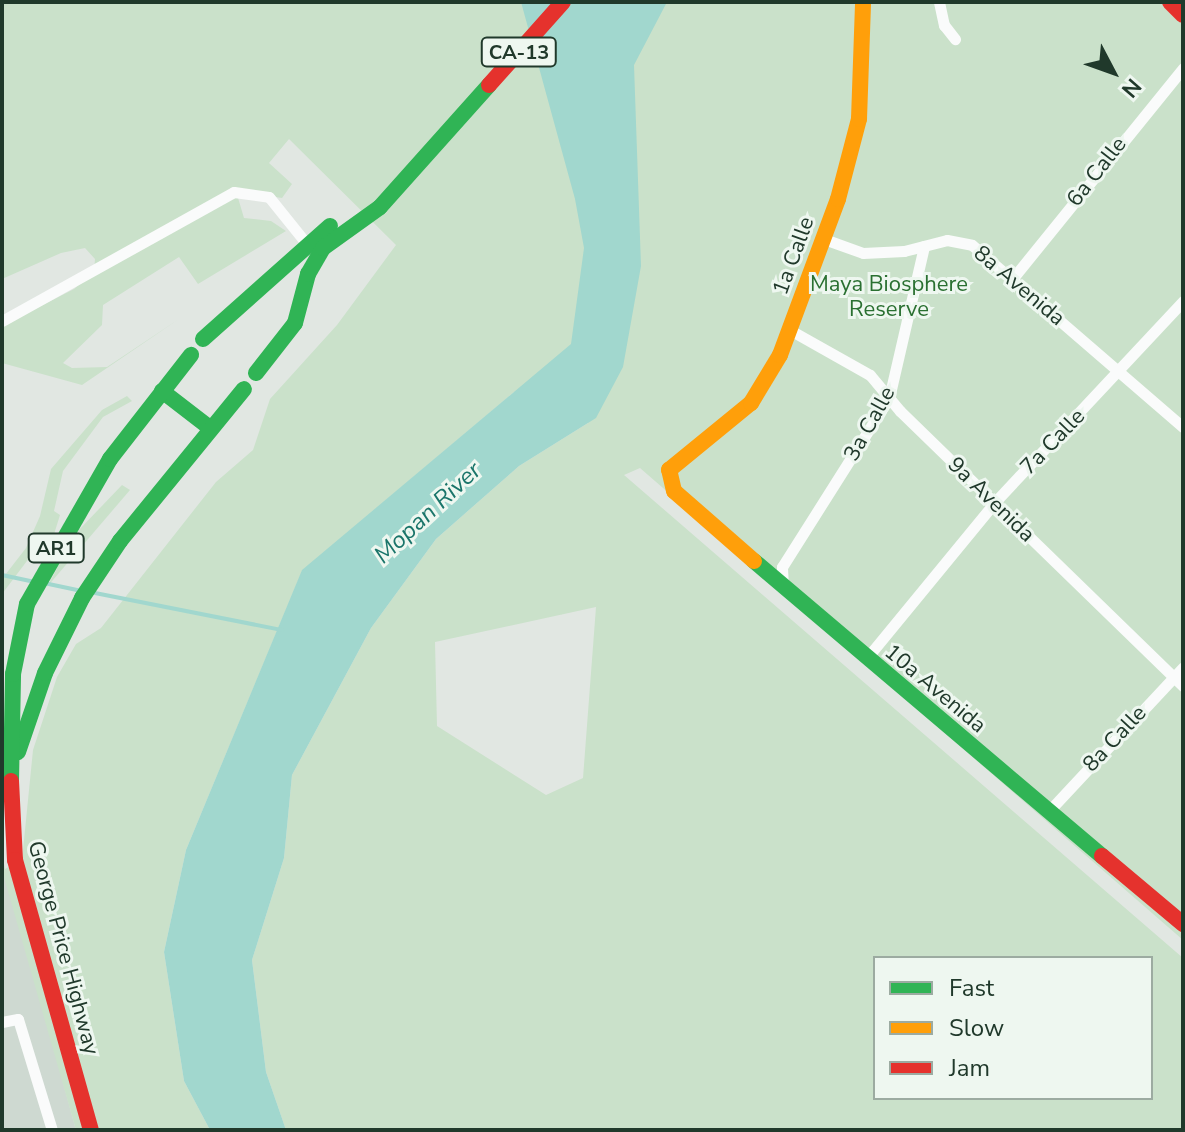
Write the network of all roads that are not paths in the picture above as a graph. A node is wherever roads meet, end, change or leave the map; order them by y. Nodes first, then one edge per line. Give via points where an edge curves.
1 (563, 2) edge
2 (863, 2) edge
3 (939, 2) edge
4 (1170, 2) edge
5 (1183, 15) edge
6 (955, 39) dead end
7 (1183, 68) edge
8 (824, 239) junction
9 (924, 246) junction
10 (312, 251) junction
11 (1013, 278) junction
12 (1183, 301) edge
13 (2, 321) edge
14 (790, 330) junction
15 (203, 339) dead end
16 (191, 355) dead end
17 (1121, 372) junction
18 (256, 373) dead end
19 (244, 389) dead end
20 (162, 391) junction
21 (889, 398) junction
22 (1183, 427) edge
23 (210, 428) junction
24 (669, 479) joint
25 (994, 503) junction
26 (783, 587) junction
27 (866, 659) junction
28 (1183, 667) edge
29 (1173, 677) junction
30 (1183, 686) edge
31 (12, 775) junction
32 (1048, 812) junction
33 (1183, 924) edge
34 (2, 1022) edge
35 (52, 1130) edge
36 (91, 1130) edge

1 - 10 main road, CA-13 via 395,187
2 - 8 main road, 1a Calle via 864,91
3 - 6 street via 944,25
4 - 5 main road
7 - 11 street, 6a Calle
8 - 9 street, 8a Avenida via 863,253
8 - 14 main road, 1a Calle
9 - 11 street, 8a Avenida via 961,240
9 - 21 street, 3a Calle
10 - 13 street via 269,197 234,192
10 - 15 main road
10 - 18 main road via 295,323
11 - 17 street, 8a Avenida
12 - 17 street, 7a Calle
14 - 21 street, 9a Avenida via 856,365
14 - 24 main road, 1a Calle via 751,403 669,470
16 - 20 main road, George Price Highway / AR1
17 - 22 street, 8a Avenida
17 - 25 street, 7a Calle
19 - 23 main road, George Price Highway / AR1
20 - 23 main road
20 - 31 main road, George Price Highway / AR1 via 84,499 27,604 13,674
21 - 25 street, 9a Avenida
21 - 26 street, 3a Calle via 782,567
23 - 31 main road, George Price Highway / AR1 via 82,598 45,673
24 - 26 main road, 10a Avenida via 674,491
25 - 27 street, 7a Calle
25 - 29 street, 9a Avenida
26 - 27 main road, 10a Avenida
27 - 32 main road, 10a Avenida
28 - 29 street, 8a Calle
29 - 30 street, 9a Avenida
29 - 32 street, 8a Calle
31 - 36 main road, George Price Highway / AR1 via 15,860
32 - 33 main road, 10a Avenida
34 - 35 street via 18,1019

